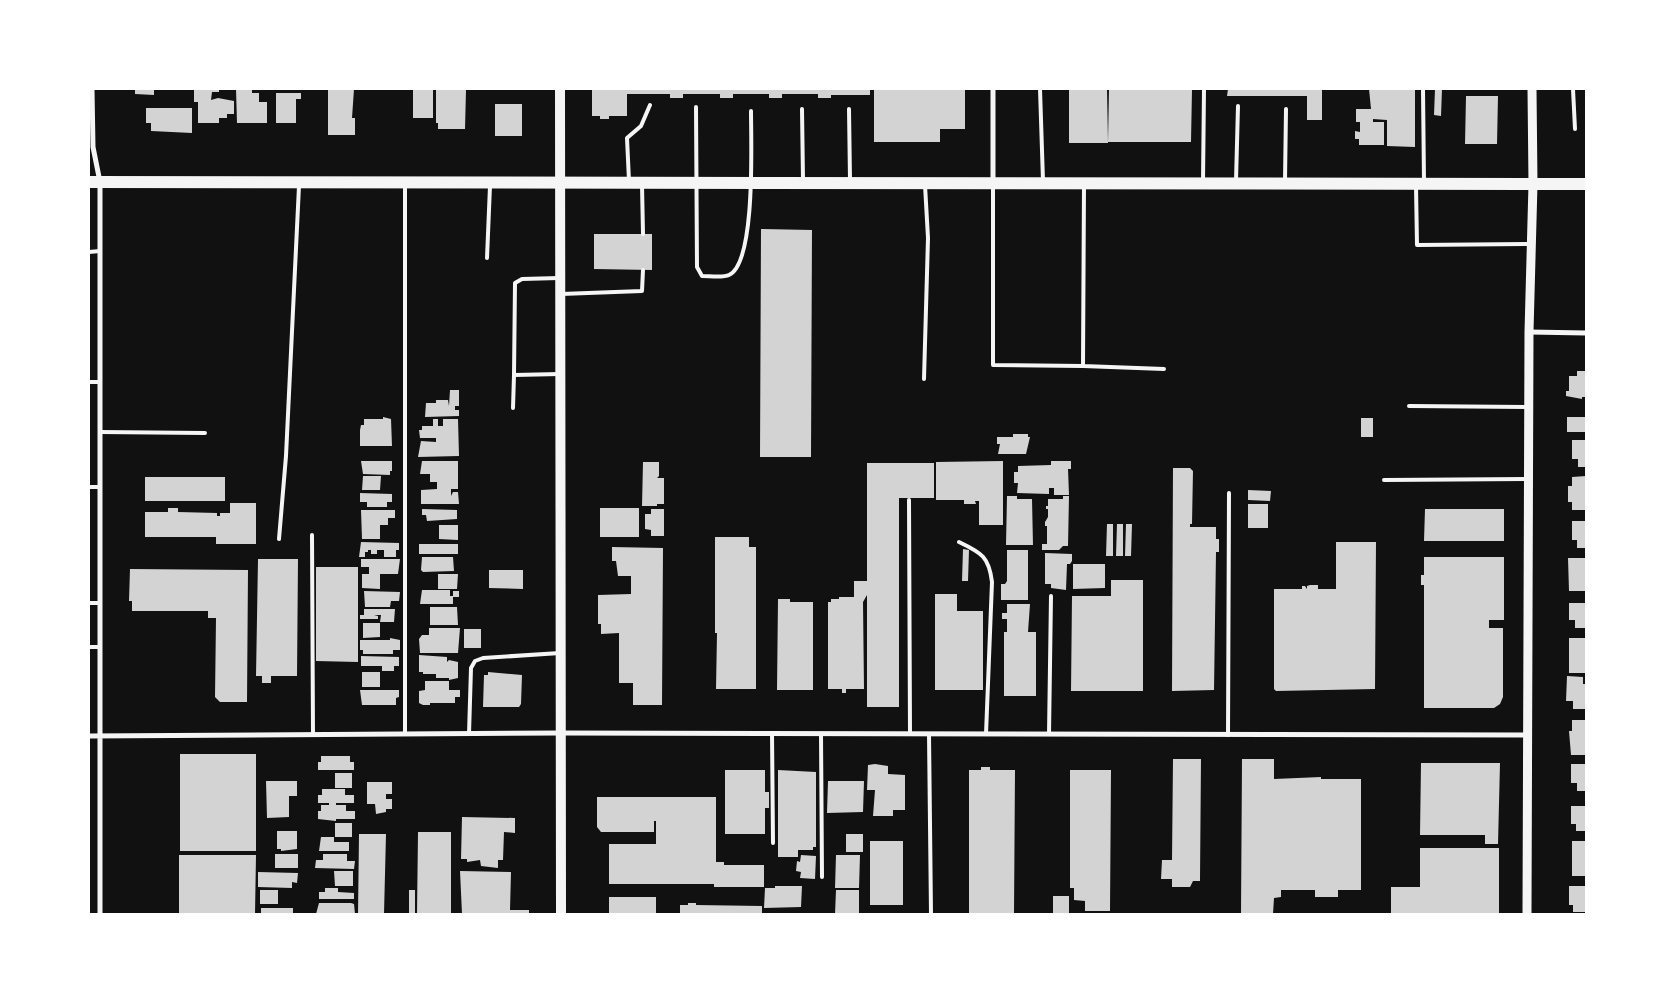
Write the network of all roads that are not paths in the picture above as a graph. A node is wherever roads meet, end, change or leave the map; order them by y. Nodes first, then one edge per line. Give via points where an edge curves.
1 (92, 89) edge
2 (560, 89) edge
3 (993, 89) edge
4 (1040, 89) edge
5 (1204, 89) edge
6 (1423, 89) edge
7 (1532, 89) edge
8 (1573, 89) edge
9 (650, 105) dead end
10 (1238, 106) dead end
11 (696, 107) dead end
12 (802, 109) dead end
13 (849, 109) dead end
14 (1286, 109) dead end
15 (751, 111) dead end
16 (1575, 129) dead end
17 (94, 182) edge
18 (299, 183) junction
19 (559, 183) junction
20 (636, 183) junction
21 (697, 183) junction
22 (750, 183) junction
23 (802, 183) junction
24 (850, 183) junction
25 (924, 183) junction
26 (993, 183) junction
27 (1043, 183) junction
28 (404, 184) junction
29 (490, 184) junction
30 (1084, 184) junction
31 (1203, 184) junction
32 (1236, 184) junction
33 (1285, 184) junction
34 (1420, 184) junction
35 (1533, 184) junction
36 (1586, 184) edge
37 (643, 234) dead end
38 (1531, 244) junction
39 (89, 252) edge
40 (100, 252) junction
41 (488, 258) dead end
42 (643, 270) dead end
43 (561, 278) junction
44 (561, 294) junction
45 (1529, 332) junction
46 (1586, 333) edge
47 (1083, 366) junction
48 (1164, 369) dead end
49 (561, 374) junction
50 (514, 375) junction
51 (924, 379) dead end
52 (89, 382) edge
53 (100, 382) junction
54 (1410, 406) dead end
55 (1529, 407) junction
56 (513, 408) dead end
57 (100, 432) junction
58 (205, 433) dead end
59 (1529, 479) junction
60 (1384, 480) dead end
61 (89, 486) edge
62 (100, 486) junction
63 (1229, 493) dead end
64 (909, 500) dead end
65 (312, 535) dead end
66 (279, 539) dead end
67 (960, 542) dead end
68 (1051, 596) dead end
69 (89, 603) edge
70 (100, 603) junction
71 (89, 647) edge
72 (100, 647) junction
73 (562, 653) junction
74 (562, 733) junction
75 (469, 734) junction
76 (772, 734) junction
77 (821, 734) junction
78 (910, 734) junction
79 (929, 734) junction
80 (986, 734) junction
81 (1049, 734) junction
82 (313, 735) junction
83 (405, 735) junction
84 (1228, 735) junction
85 (89, 736) edge
86 (100, 736) junction
87 (1529, 736) junction
88 (773, 843) dead end
89 (822, 877) dead end
90 (100, 914) edge
91 (562, 914) edge
92 (931, 914) edge
93 (1528, 914) edge

1 - 17 street
2 - 19 main road
3 - 26 street
4 - 27 lane
5 - 31 lane
6 - 34 lane
7 - 35 street
8 - 16 lane
9 - 20 lane via 641,126 627,138
10 - 32 lane
11 - 21 lane
12 - 23 lane
13 - 24 lane
14 - 33 lane
15 - 22 lane
17 - 18 main road
17 - 40 street
18 - 28 main road
18 - 66 lane
19 - 20 main road
19 - 29 main road
19 - 43 main road
20 - 21 main road
20 - 37 lane
21 - 22 main road
21 - 22 lane via 697,267 702,276 728,276 739,266 748,228
22 - 23 main road
23 - 24 main road
24 - 25 main road
25 - 26 main road
25 - 51 lane via 928,238
26 - 27 main road
26 - 47 lane via 993,365
27 - 30 main road
28 - 29 main road
28 - 83 lane
29 - 41 lane
30 - 31 main road
30 - 47 lane
31 - 32 main road
32 - 33 main road
33 - 34 main road
34 - 35 main road
34 - 38 lane via 1417,244
35 - 36 main road
35 - 38 street
38 - 45 street
39 - 40 lane
40 - 53 street
42 - 44 lane via 642,291
43 - 44 main road
43 - 50 lane via 522,279 515,283
44 - 49 main road
45 - 46 street
45 - 55 street
47 - 48 lane
49 - 50 lane
49 - 73 main road
50 - 56 lane
52 - 53 lane
53 - 57 street
54 - 55 lane
55 - 59 street
57 - 58 lane
57 - 62 street
59 - 60 lane
59 - 87 street
61 - 62 lane
62 - 70 street
63 - 84 lane
64 - 78 lane
65 - 82 lane
67 - 80 lane via 980,552 990,565
68 - 81 lane
69 - 70 lane
70 - 72 street
71 - 72 lane
72 - 86 street
73 - 74 main road
73 - 75 lane via 475,661 471,668
74 - 75 street
74 - 76 street
74 - 91 main road
75 - 83 street
76 - 77 street
76 - 88 lane
77 - 78 street
77 - 89 lane
78 - 79 street
79 - 80 street
79 - 92 lane
80 - 81 street
81 - 84 street
82 - 83 street
82 - 86 street
84 - 87 street
85 - 86 street
86 - 90 street
87 - 93 street

